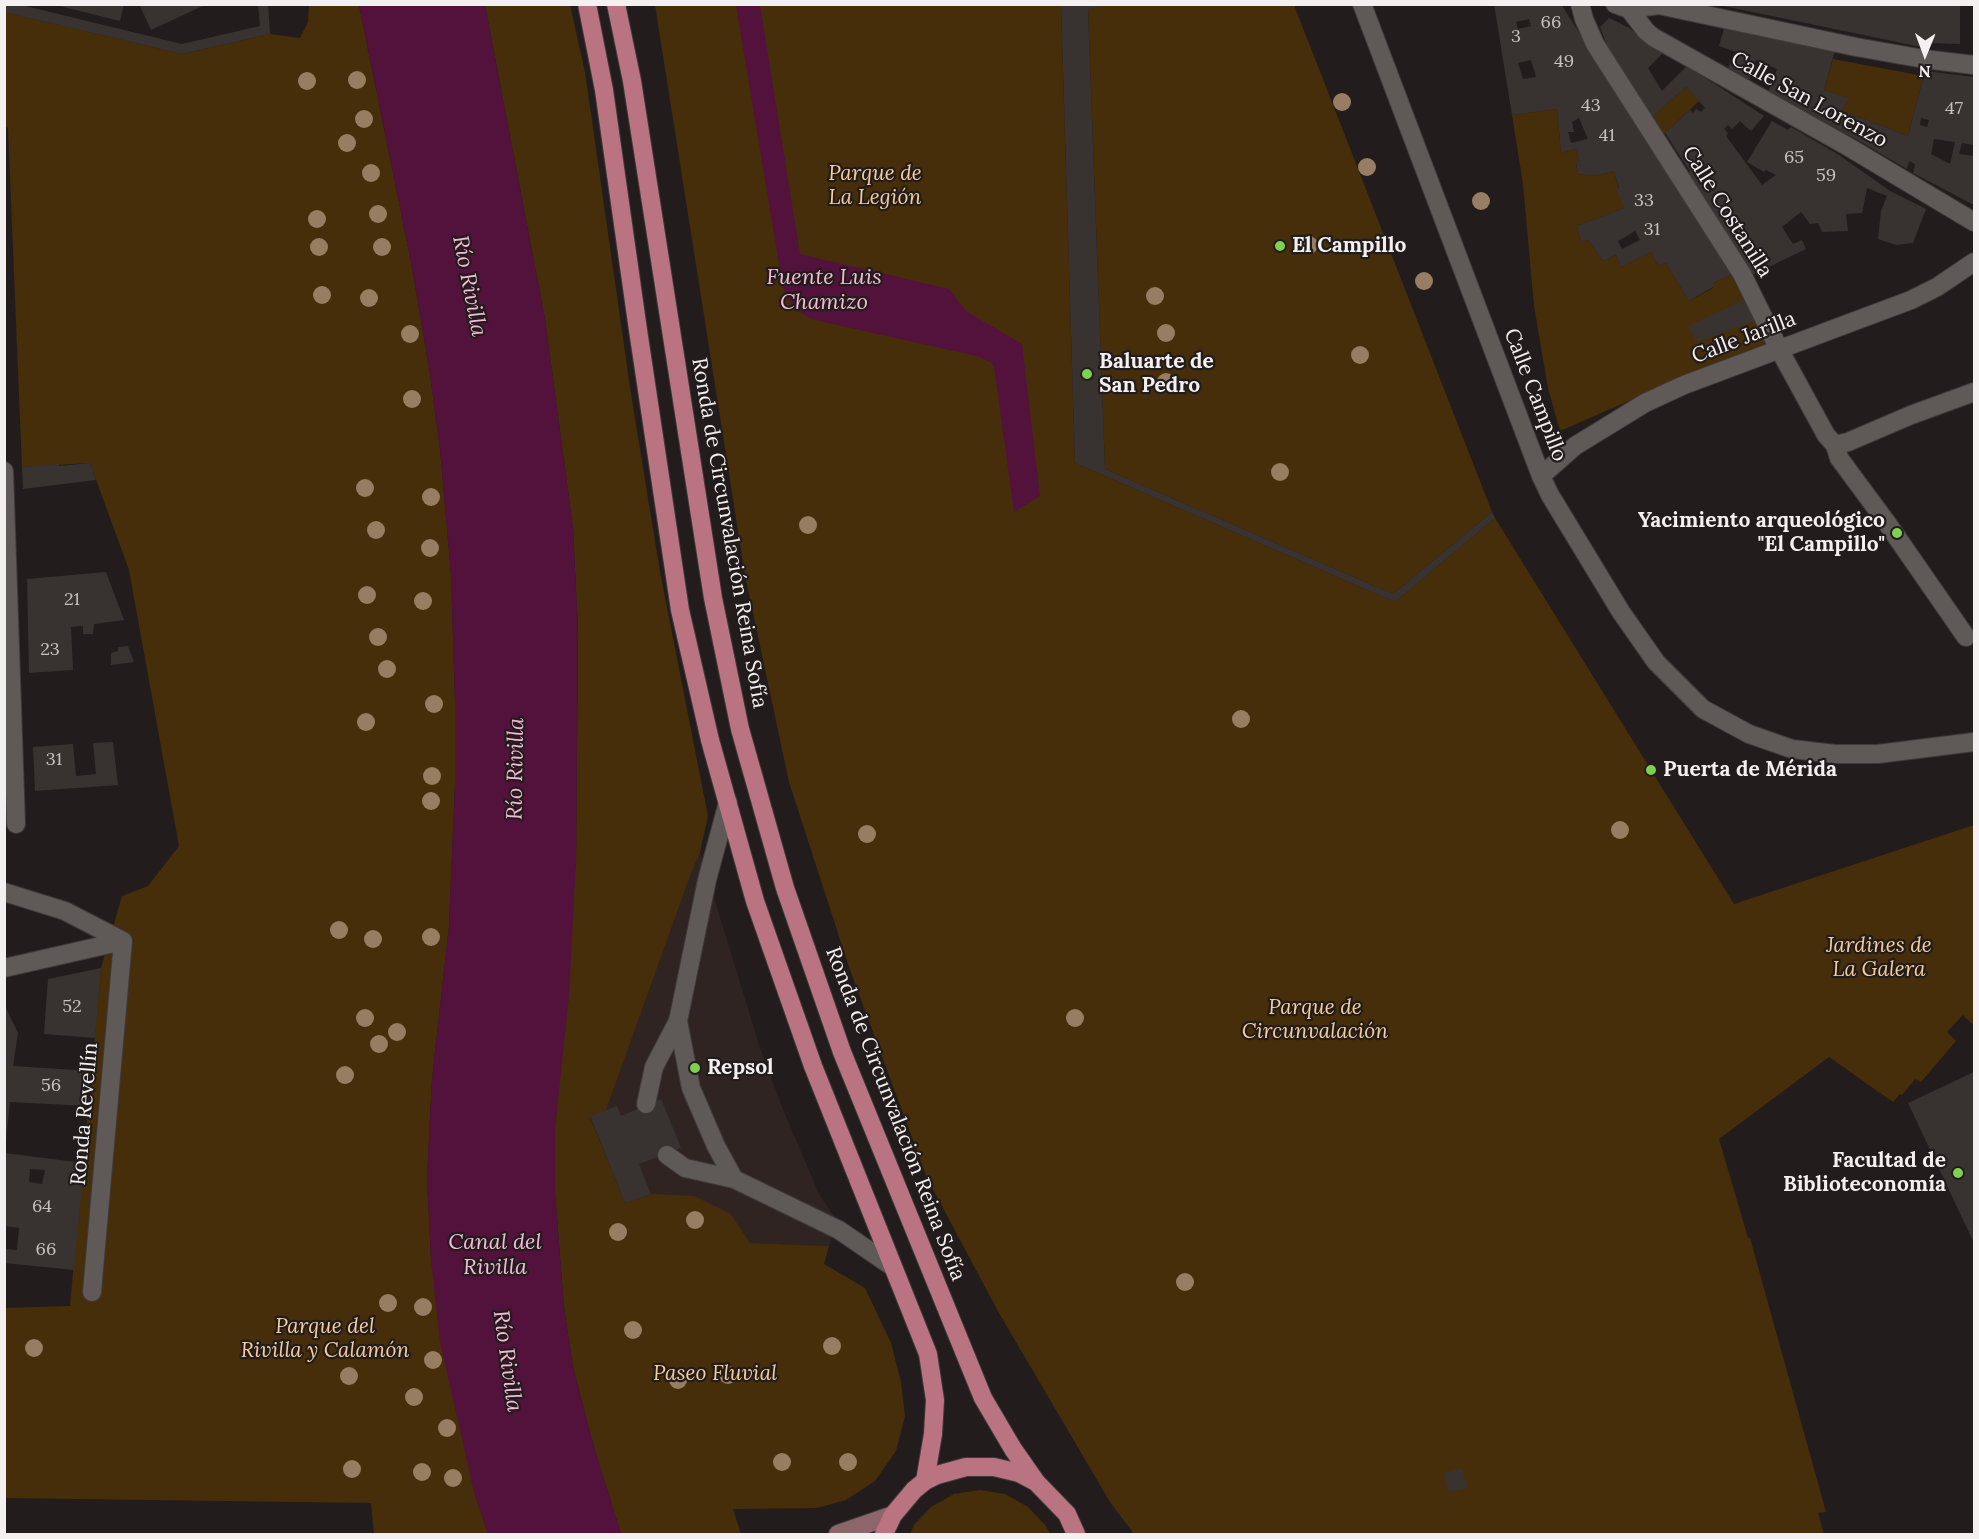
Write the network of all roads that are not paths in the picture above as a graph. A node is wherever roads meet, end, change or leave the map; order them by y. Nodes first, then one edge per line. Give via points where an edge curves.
1 (587, 4) edge
2 (616, 4) edge
3 (1580, 4) edge
4 (1622, 7) edge
5 (1364, 9) edge
6 (1973, 62) edge
7 (1974, 222) edge
8 (1974, 262) edge
9 (1779, 349) junction
10 (1974, 392) edge
11 (1835, 445) junction
12 (4, 471) edge
13 (1541, 476) junction
14 (1966, 638) dead end
15 (1974, 742) edge
16 (728, 802) junction
17 (16, 824) dead end
18 (4, 892) edge
19 (123, 941) junction
20 (4, 968) edge
21 (678, 1021) junction
22 (646, 1104) dead end
23 (667, 1155) dead end
24 (734, 1179) junction
25 (893, 1267) junction
26 (92, 1292) dead end
27 (925, 1481) junction
28 (1036, 1482) junction
29 (893, 1515) junction
30 (838, 1534) edge
31 (884, 1534) edge
32 (1076, 1534) edge

1 - 16 main road via 604,90 680,610
2 - 28 main road, Ronda de Circunvalación Reina Sofía via 634,92 713,598 756,786 785,888 842,1052 983,1398
3 - 9 street, Calle Costanilla via 1599,50 1742,274
4 - 6 street via 1659,5 1856,47 1924,59
4 - 7 street, Calle San Lorenzo via 1653,37
5 - 13 street, Calle Campillo
8 - 9 street, Calle Jarilla via 1926,293
9 - 11 street, Calle Costanilla
9 - 13 street, Calle Jarilla via 1645,403 1575,446
10 - 11 street
11 - 14 street, Calle Costanilla via 1839,458
12 - 17 street
13 - 15 street, Calle Campillo via 1621,612 1656,662 1703,709 1749,734 1792,749 1878,754
16 - 21 street via 707,879
16 - 25 main road via 755,901 813,1066
18 - 19 street via 65,911
19 - 20 street
19 - 26 street, Ronda Revellín
21 - 22 street via 654,1067
21 - 24 street via 691,1088
23 - 24 street via 685,1168
24 - 25 street via 838,1230
25 - 27 main road via 928,1354 935,1400
27 - 28 main road, Ronda de Circunvalación Reina Sofía via 966,1467 994,1467
27 - 29 main road, Ronda de Circunvalación Reina Sofía
28 - 32 main road, Ronda de Circunvalación Reina Sofía via 1067,1514
29 - 30 main road
29 - 31 main road, Ronda de Circunvalación Reina Sofía

